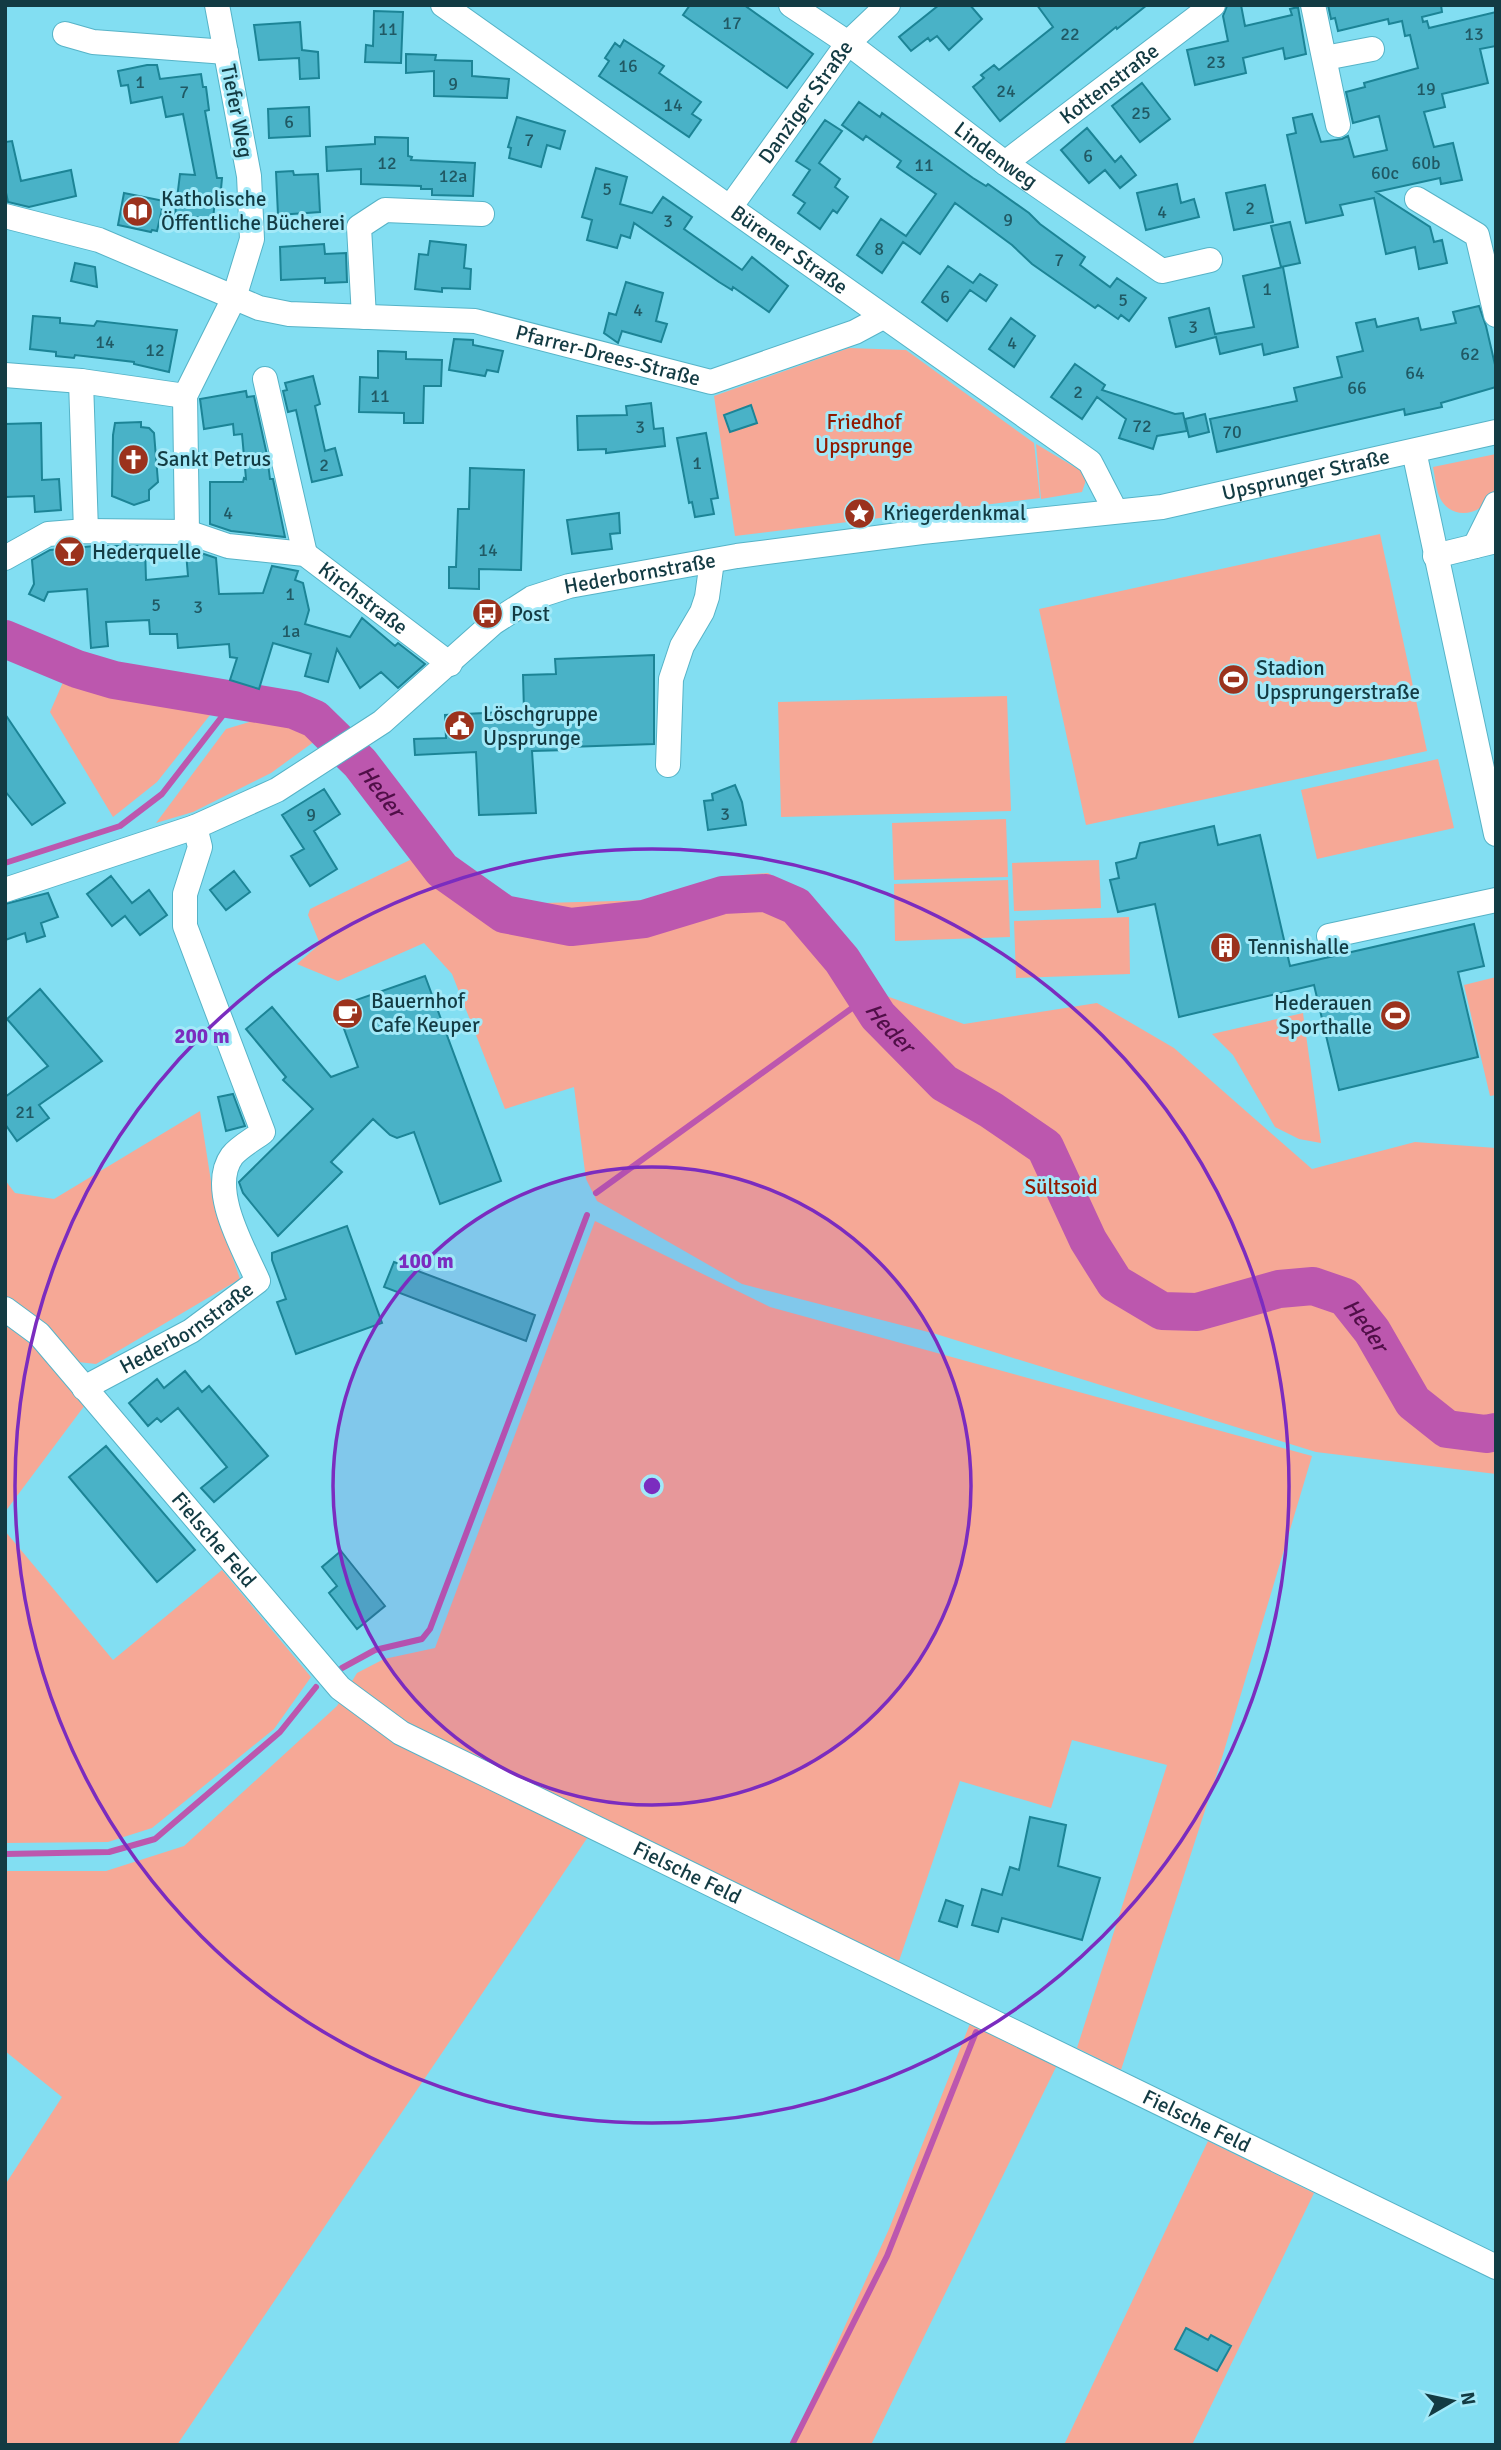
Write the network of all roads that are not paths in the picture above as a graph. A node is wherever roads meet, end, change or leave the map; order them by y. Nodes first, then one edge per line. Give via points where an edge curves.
1 (218, 5) edge
2 (443, 5) edge
3 (791, 5) edge
4 (888, 5) edge
5 (1213, 5) edge
6 (1312, 5) edge
7 (65, 34) dead end
8 (848, 43) junction
9 (1372, 48) dead end
10 (226, 52) junction
11 (1325, 58) junction
12 (1338, 125) dead end
13 (1005, 163) junction
14 (1417, 199) dead end
15 (731, 206) junction
16 (482, 214) dead end
17 (5, 216) edge
18 (1210, 260) dead end
19 (234, 298) junction
20 (1496, 315) edge
21 (364, 317) junction
22 (883, 317) junction
23 (5, 375) edge
24 (265, 379) dead end
25 (81, 381) junction
26 (185, 396) junction
27 (1496, 432) edge
28 (1414, 451) junction
29 (1496, 504) edge
30 (1115, 510) junction
31 (86, 530) junction
32 (187, 532) junction
33 (1485, 543) edge
34 (305, 554) junction
35 (1435, 556) junction
36 (5, 558) edge
37 (712, 561) junction
38 (450, 664) junction
39 (1486, 746) edge
40 (668, 765) dead end
41 (195, 827) junction
42 (1496, 834) edge
43 (5, 890) edge
44 (1496, 900) edge
45 (1329, 936) dead end
46 (5, 1309) edge
47 (84, 1388) junction
48 (1496, 2267) edge

1 - 10 street, Tiefer Weg
2 - 15 street, Bürener Straße
3 - 8 street, Lindenweg
4 - 8 street, Danziger Straße
5 - 13 street, Kottenstraße
6 - 11 street
7 - 10 street via 93,43
8 - 13 street, Lindenweg
8 - 15 street, Danziger Straße
9 - 11 street
10 - 19 street, Tiefer Weg via 249,176 252,239
11 - 12 street
13 - 18 street, Lindenweg via 1162,271
14 - 20 street via 1478,235
15 - 22 street, Bürener Straße
16 - 21 street via 384,210 359,228
17 - 19 street, Pfarrer-Drees-Straße via 99,240
19 - 21 street, Pfarrer-Drees-Straße via 289,314
19 - 26 street
21 - 22 street, Pfarrer-Drees-Straße via 475,321 711,382 855,332
22 - 30 street, Bürener Straße via 1090,462
23 - 25 street
24 - 34 street
25 - 26 street
25 - 31 street
26 - 32 street
27 - 28 street, Upsprunger Straße
28 - 30 street, Upsprunger Straße via 1162,507
28 - 35 street
29 - 33 street
30 - 37 street, Hederbornstraße
31 - 32 street, Kirchstraße
31 - 36 street, Kirchstraße via 48,534
32 - 34 street, Kirchstraße via 228,546
33 - 35 street
34 - 38 street, Kirchstraße
35 - 39 street
37 - 38 street, Hederbornstraße via 569,586 533,598 493,623
37 - 40 street via 702,612 682,646 671,679
38 - 41 street, Hederbornstraße via 366,734 278,790
39 - 42 street
41 - 43 street, Hederbornstraße
41 - 47 street, Hederbornstraße via 200,847 185,894 185,926 263,1132 233,1155 223,1191 258,1281 191,1331
44 - 45 street
46 - 47 street, Fielsche Feld via 39,1334
47 - 48 street, Fielsche Feld via 340,1688 401,1733

